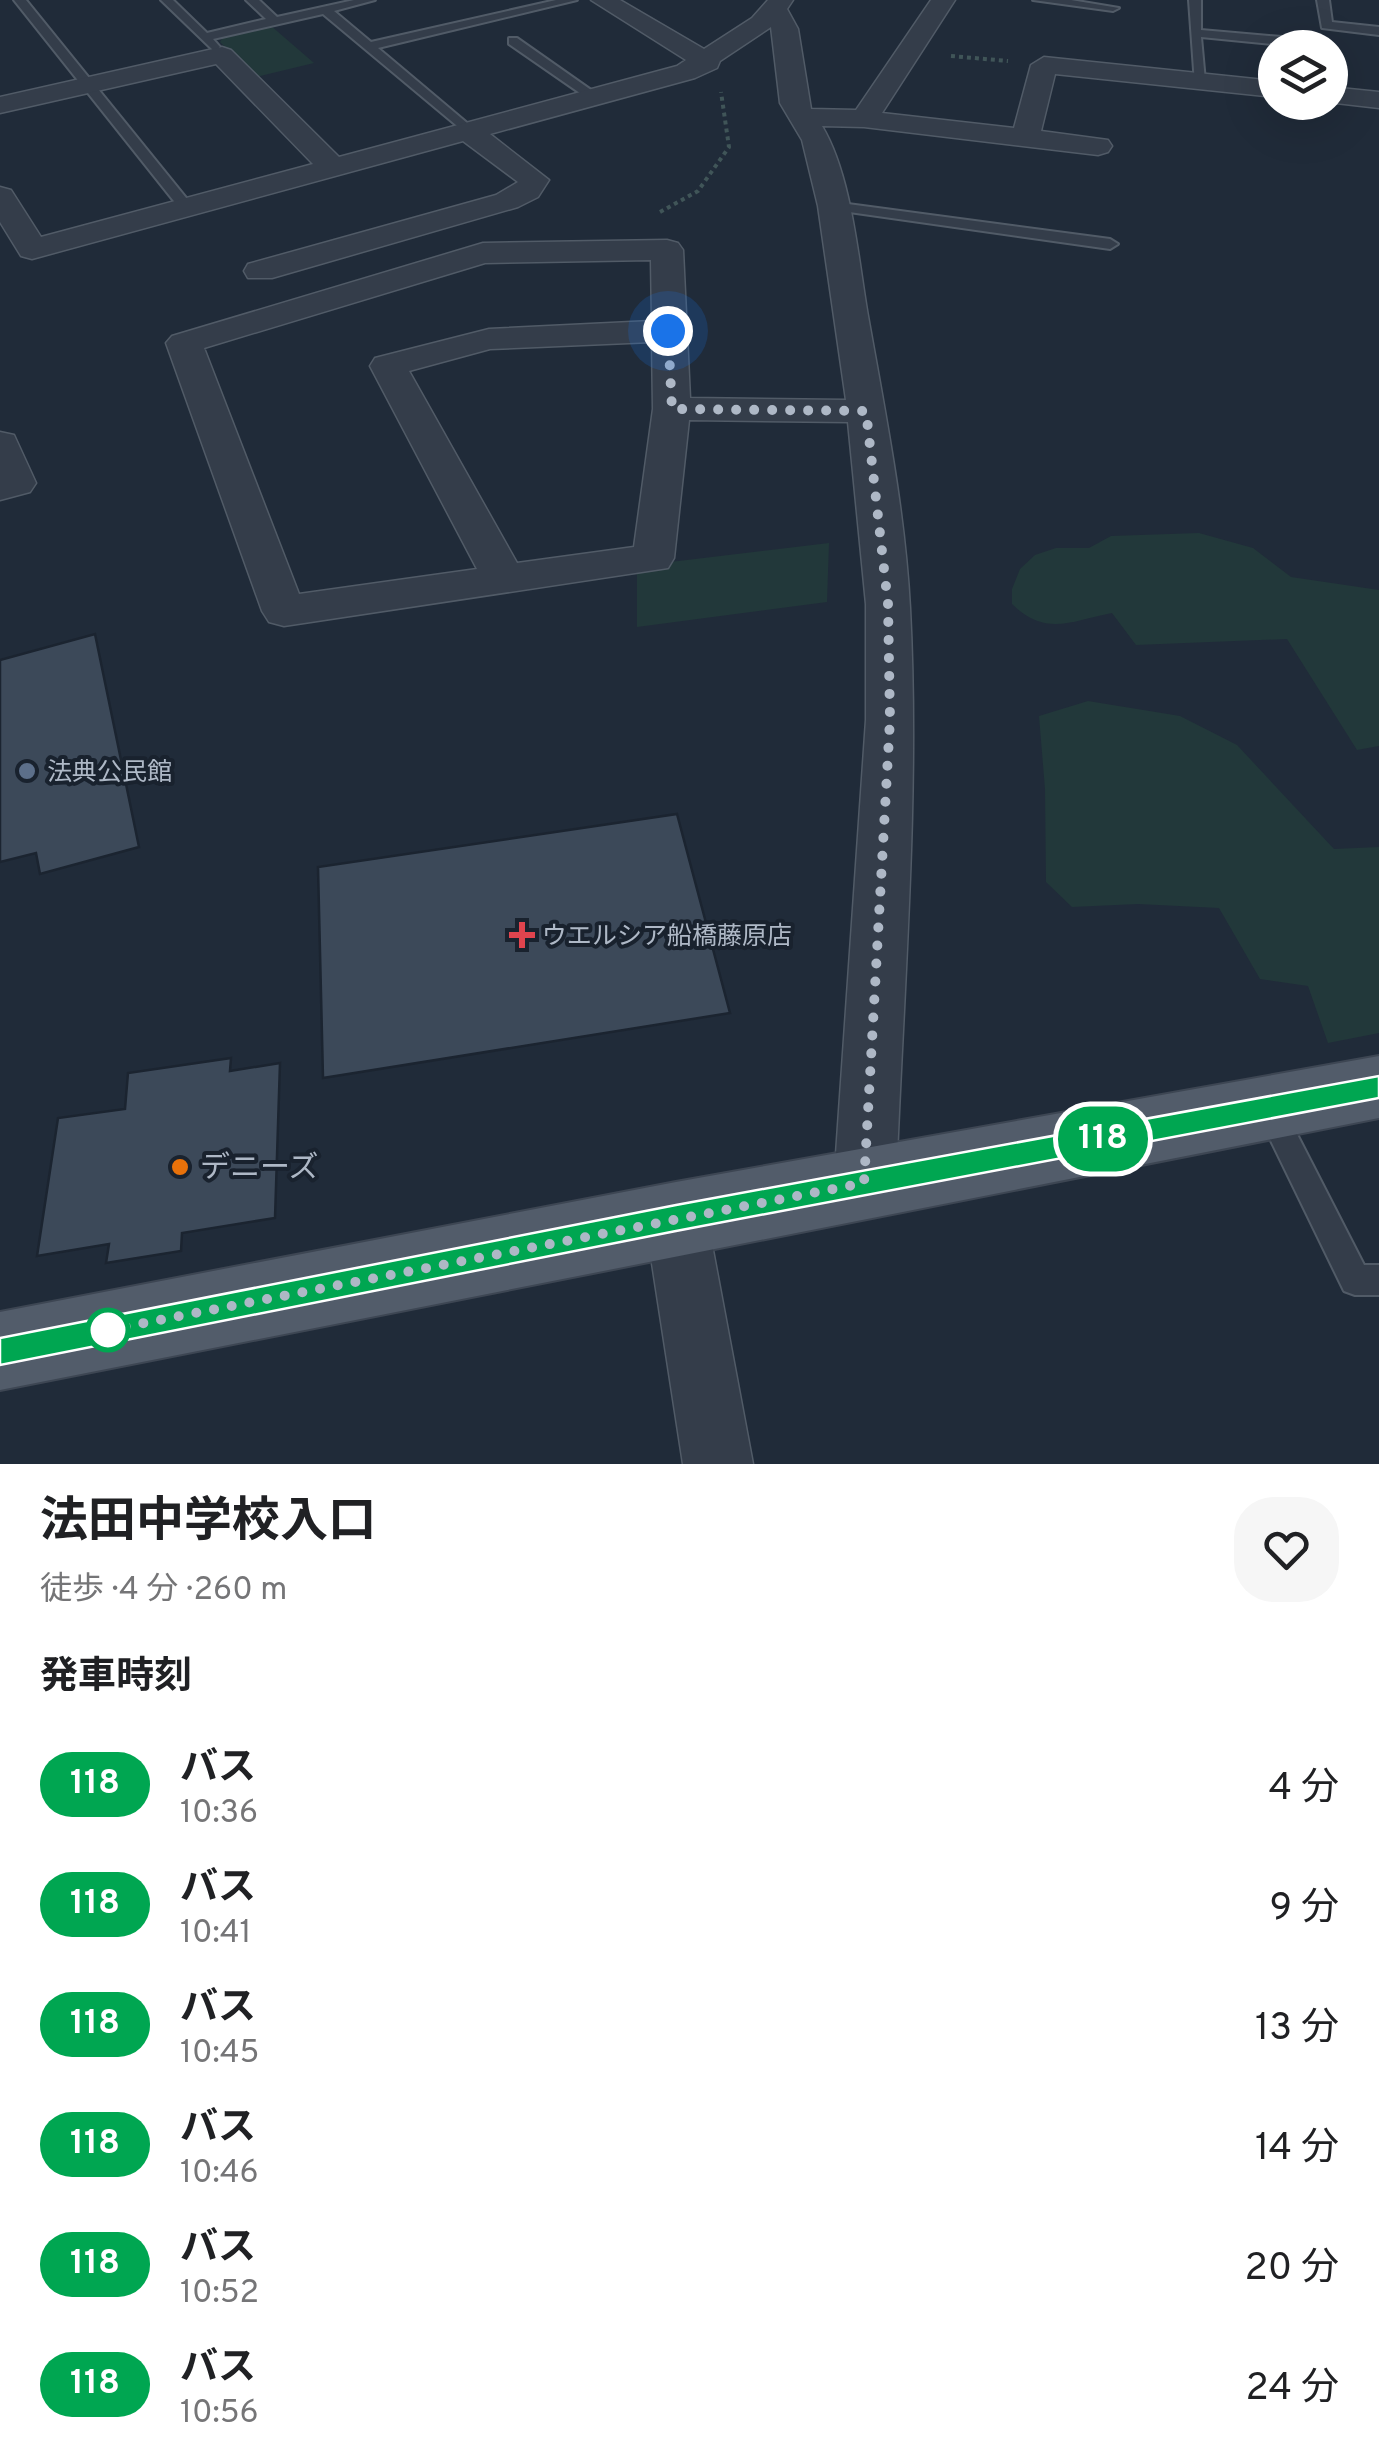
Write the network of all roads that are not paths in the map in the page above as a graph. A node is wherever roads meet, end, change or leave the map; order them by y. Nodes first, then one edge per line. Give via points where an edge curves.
1 (20, 0) edge
2 (167, 0) edge
3 (252, 0) edge
4 (369, 0) edge
5 (571, 0) edge
6 (602, 0) edge
7 (943, 0) edge
8 (1039, 0) edge
9 (1196, 0) edge
10 (1323, 0) edge
11 (778, 5) edge
12 (1113, 8) dead end
13 (326, 10) junction
14 (275, 21) junction
15 (1379, 30) edge
16 (1195, 33) junction
17 (1258, 39) edge
18 (512, 41) dead end
19 (213, 46) junction
20 (369, 46) junction
21 (711, 59) junction
22 (1200, 82) junction
23 (88, 85) junction
24 (1258, 87) edge
25 (595, 97) junction
26 (1348, 97) edge
27 (1379, 100) edge
28 (0, 105) edge
29 (799, 117) junction
30 (864, 118) junction
31 (468, 131) junction
32 (1025, 138) junction
33 (1098, 146) dead end
34 (334, 168) junction
35 (0, 196) edge
36 (832, 206) junction
37 (186, 207) junction
38 (1110, 244) dead end
39 (32, 249) junction
40 (0, 257) edge
41 (260, 271) dead end
42 (668, 331) junction
43 (672, 409) junction
44 (866, 411) junction
45 (0, 442) edge
46 (0, 488) edge
47 (504, 580) junction
48 (1379, 1087) edge
49 (1270, 1109) junction
50 (864, 1183) junction
51 (676, 1218) junction
52 (1379, 1280) edge
53 (0, 1352) edge
54 (718, 1464) edge

1 - 23 lane
2 - 19 lane
3 - 14 lane
4 - 13 lane
5 - 20 lane
6 - 21 street
7 - 30 street
8 - 12 lane
9 - 16 lane
10 - 15 lane via 1326,25
11 - 21 street
11 - 29 street
13 - 14 lane
13 - 20 lane
14 - 19 lane
16 - 17 lane
16 - 22 lane
18 - 25 lane
19 - 23 street
19 - 34 street
20 - 31 lane
21 - 25 street
22 - 24 street
22 - 32 street via 1044,65
23 - 28 street
23 - 37 lane
25 - 31 street
26 - 27 street
29 - 30 street
29 - 36 street via 816,140
30 - 32 street
31 - 34 street
31 - 41 street via 534,180 527,192
32 - 33 street
34 - 37 street
35 - 39 street
36 - 38 lane
36 - 44 street
37 - 39 street
39 - 40 street
42 - 43 street
42 - 47 street via 489,340 388,366
42 - 47 street via 667,250 483,253 184,343 284,611
43 - 44 street
43 - 47 street via 653,558
44 - 50 street via 888,604 890,720
45 - 46 street via 16,483
48 - 49 main road
49 - 50 main road
49 - 52 lane via 1355,1280
50 - 51 main road
51 - 53 main road
51 - 54 street

